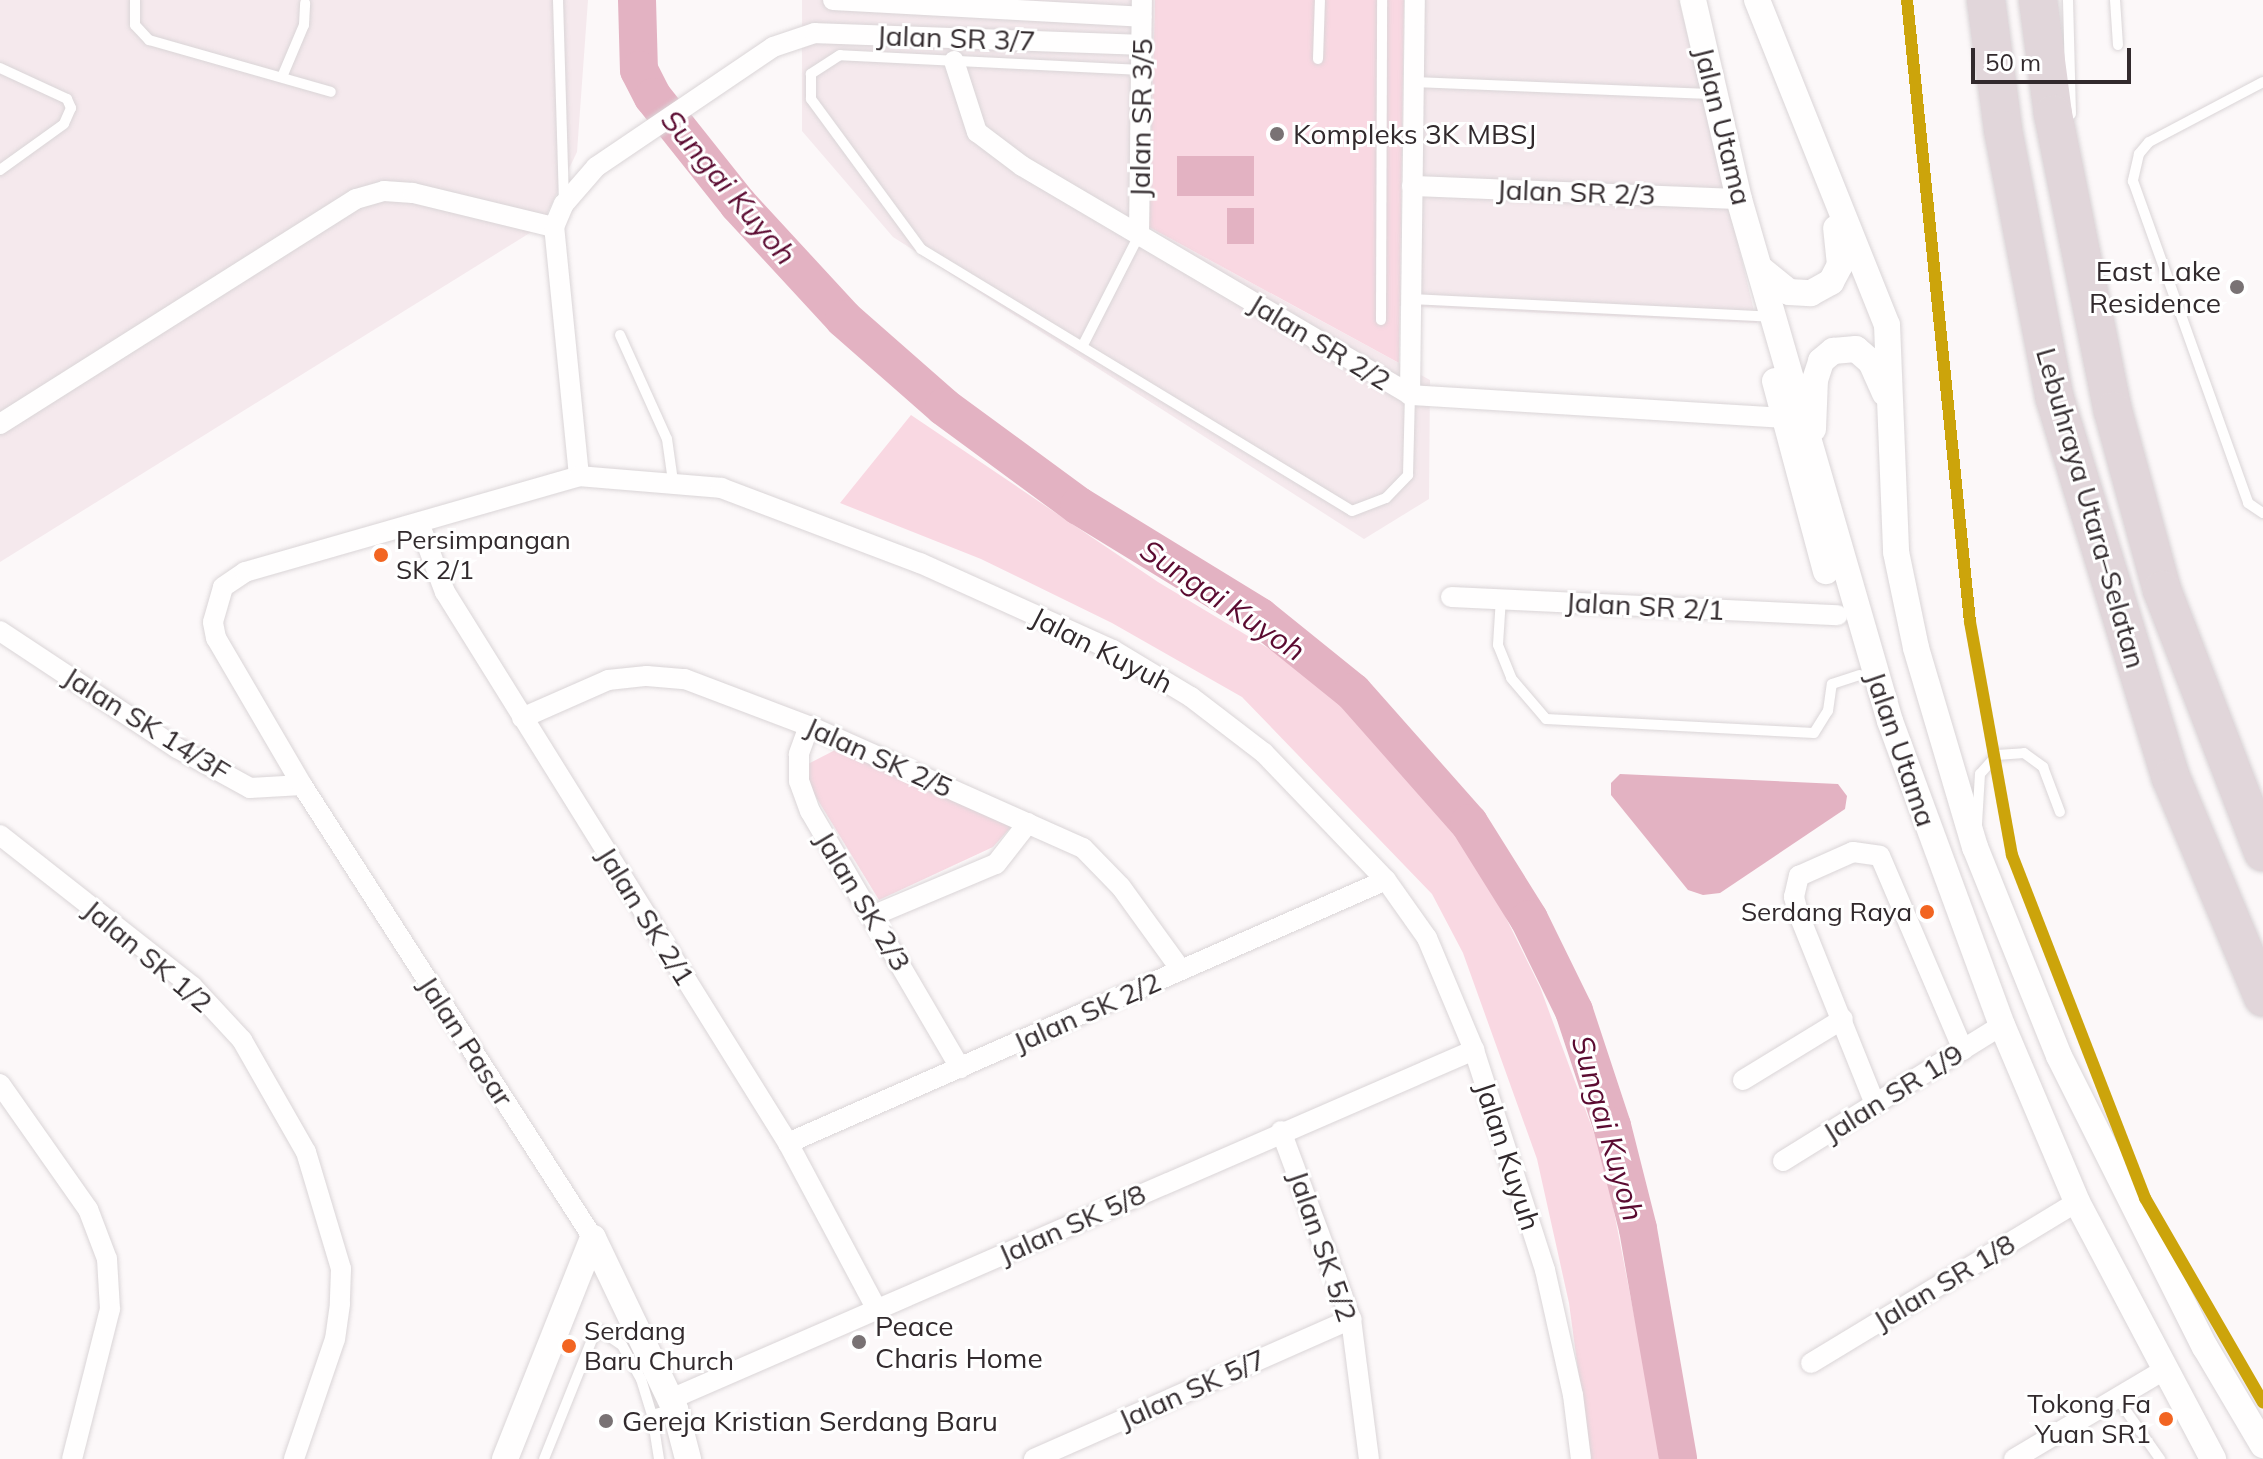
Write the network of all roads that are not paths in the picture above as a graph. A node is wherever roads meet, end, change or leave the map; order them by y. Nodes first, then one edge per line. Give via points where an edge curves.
1 (135, 0) edge
2 (558, 0) edge
3 (833, 0) edge
4 (1320, 0) edge
5 (1382, 0) edge
6 (1415, 0) edge
7 (1693, 0) edge
8 (1757, 0) edge
9 (1986, 0) edge
10 (2038, 0) edge
11 (2068, 0) edge
12 (2115, 0) edge
13 (305, 3) dead end
14 (1142, 8) edge
15 (1142, 45) junction
16 (2118, 45) dead end
17 (1318, 59) dead end
18 (954, 61) junction
19 (0, 68) edge
20 (1142, 70) junction
21 (282, 77) junction
22 (1413, 82) junction
23 (2263, 82) edge
24 (331, 92) dead end
25 (1713, 94) junction
26 (0, 170) edge
27 (1825, 182) junction
28 (1412, 186) junction
29 (2069, 195) junction
30 (1739, 199) junction
31 (564, 204) junction
32 (554, 227) junction
33 (1139, 235) junction
34 (1762, 270) junction
35 (1411, 299) junction
36 (1762, 316) junction
37 (1381, 320) dead end
38 (620, 335) dead end
39 (1083, 345) junction
40 (1410, 395) junction
41 (1888, 400) junction
42 (1783, 418) junction
43 (0, 424) edge
44 (1813, 456) junction
45 (579, 476) junction
46 (673, 481) junction
47 (2263, 513) edge
48 (419, 523) junction
49 (1451, 597) dead end
50 (1501, 598) junction
51 (1838, 615) junction
52 (0, 631) edge
53 (216, 638) joint
54 (1860, 675) junction
55 (522, 718) junction
56 (1890, 721) junction
57 (809, 726) junction
58 (302, 785) junction
59 (2060, 812) dead end
60 (1028, 823) junction
61 (0, 835) edge
62 (1975, 847) junction
63 (2263, 852) edge
64 (1386, 880) junction
65 (872, 916) junction
66 (1181, 970) junction
67 (2263, 997) edge
68 (1843, 1019) junction
69 (2002, 1025) junction
70 (1474, 1050) junction
71 (1963, 1050) junction
72 (960, 1068) junction
73 (1743, 1080) dead end
74 (0, 1084) edge
75 (1875, 1104) junction
76 (1281, 1131) junction
77 (788, 1143) junction
78 (1783, 1161) dead end
79 (2077, 1202) junction
80 (593, 1238) junction
81 (876, 1308) junction
82 (1351, 1319) junction
83 (1811, 1363) dead end
84 (2164, 1370) junction
85 (2117, 1398) junction
86 (666, 1408) junction
87 (2263, 1445) edge
88 (72, 1459) edge
89 (294, 1459) edge
90 (505, 1459) edge
91 (544, 1459) edge
92 (659, 1459) edge
93 (688, 1459) edge
94 (1034, 1459) edge
95 (1369, 1459) edge
96 (1581, 1459) edge
97 (2014, 1459) edge
98 (2160, 1459) edge
99 (2213, 1459) edge

1 - 21 lane via 135,25 149,40
2 - 31 lane
3 - 14 street
4 - 17 lane
5 - 37 lane
6 - 22 street
7 - 25 street, Jalan Utama
8 - 27 street, Jalan Utama
9 - 67 highway, Lebuhraya Utara–Selatan via 2003,130 2055,399 2171,778
10 - 29 highway, Lebuhraya Utara–Selatan
11 - 29 lane
12 - 16 lane
13 - 21 lane via 304,25
14 - 15 street, Jalan SR 3/5
15 - 20 street, Jalan SR 3/5
15 - 31 street, Jalan SR 3/7 via 815,33 773,47 596,167
18 - 20 lane
18 - 33 street, Jalan SR 2/2 via 977,132 1022,166
18 - 39 lane via 840,55 811,74 811,99 921,249
19 - 26 lane via 67,99 71,108 64,124
20 - 33 street, Jalan SR 3/5
21 - 24 lane
22 - 25 lane
22 - 28 street
23 - 47 lane via 2149,142 2139,154 2133,181 2248,503
25 - 30 street, Jalan Utama
27 - 34 street via 1840,247 1840,265 1831,282 1811,293 1789,292
27 - 41 street, Jalan Utama via 1887,325
28 - 30 street, Jalan SR 2/3
28 - 35 street
29 - 63 highway, Lebuhraya Utara–Selatan via 2113,411 2162,590
30 - 34 street, Jalan Utama
31 - 32 street, Jalan SR 3/7
32 - 43 street via 413,193 384,191 356,199
32 - 45 street
33 - 39 lane
33 - 40 street, Jalan SR 2/2
34 - 36 street
34 - 44 street, Jalan Utama
35 - 36 lane
35 - 40 street
36 - 42 street
38 - 46 lane via 667,439
39 - 40 lane via 1352,511 1386,498 1408,475
40 - 42 street, Jalan SR 2/2
41 - 44 street via 1871,362 1856,349 1833,351 1821,361 1815,380
41 - 62 street, Jalan Utama via 1896,552 1916,648
42 - 51 street
44 - 56 street, Jalan Utama
45 - 46 street, Jalan Kuyuh
45 - 48 street, Jalan Kuyuh
46 - 64 street, Jalan Kuyuh via 721,488 920,563 1113,650 1191,697 1264,753
48 - 53 street, Jalan Kuyuh via 245,572 223,587 214,605
48 - 55 street, Jalan SK 2/1 via 445,592
49 - 50 street, Jalan SR 2/1
50 - 51 street, Jalan SR 2/1
50 - 54 lane via 1498,645 1511,678 1546,719 1814,733 1828,711 1832,684
51 - 54 street
52 - 58 street, Jalan SK 14/3F via 177,748 250,788
53 - 58 street, Jalan Pasar
54 - 56 street
55 - 57 street, Jalan SK 2/5 via 608,680 647,676 685,679
55 - 77 street, Jalan SK 2/1
56 - 69 street, Jalan Utama
57 - 60 street, Jalan SK 2/5
57 - 65 street, Jalan SK 2/3 via 799,754 799,781 810,811
58 - 80 street, Jalan Pasar
59 - 62 lane via 2043,767 2024,753 1997,755 1980,774
60 - 65 street via 996,864
60 - 66 street, Jalan SK 2/5 via 1083,848 1121,887
61 - 89 street, Jalan SK 1/2 via 192,986 242,1040 306,1152 341,1269 340,1304 335,1339
62 - 87 street, Jalan Utama via 2059,1056 2205,1347
64 - 66 street, Jalan SK 2/2
64 - 70 street, Jalan Kuyuh via 1427,938
65 - 72 street, Jalan SK 2/3
66 - 72 street, Jalan SK 2/2
68 - 71 street via 1794,897 1799,876 1853,852 1880,856
68 - 73 street
68 - 75 street
69 - 71 street, Jalan SR 1/9
69 - 79 street, Jalan Utama
70 - 76 street, Jalan SK 5/8
70 - 96 street, Jalan Kuyuh via 1549,1284
71 - 75 street, Jalan SR 1/9
72 - 77 street, Jalan SK 2/2
74 - 88 street via 88,1209 107,1259 110,1309
75 - 78 street, Jalan SR 1/9
76 - 81 street, Jalan SK 5/8
76 - 82 street, Jalan SK 5/2
77 - 81 street, Jalan SK 2/1
79 - 83 street, Jalan SR 1/8
79 - 84 street, Jalan Utama
80 - 86 street, Jalan Pasar
80 - 90 street
81 - 86 street, Jalan SK 5/8
82 - 94 street, Jalan SK 5/7
82 - 95 street, Jalan SK 5/2
84 - 85 street
84 - 99 street, Jalan Utama
85 - 97 street
85 - 98 lane
86 - 91 lane via 622,1345 601,1331 593,1337
86 - 92 lane
86 - 93 street, Jalan Pasar

